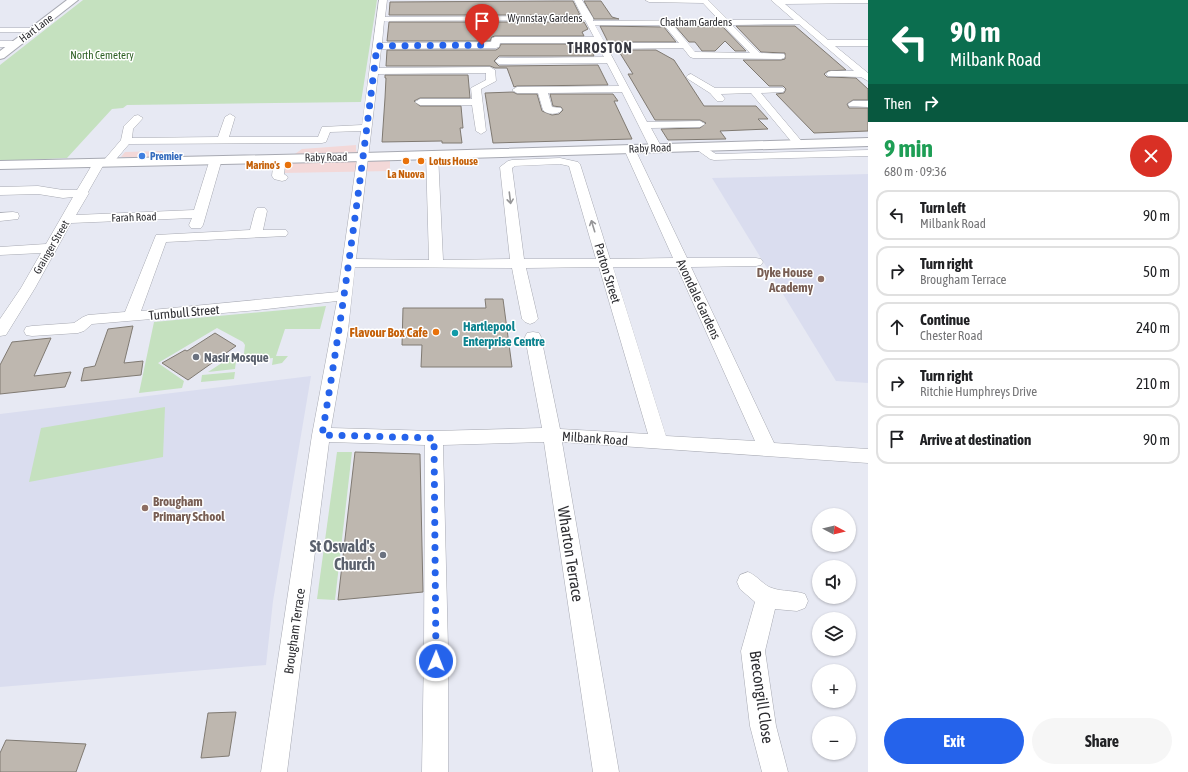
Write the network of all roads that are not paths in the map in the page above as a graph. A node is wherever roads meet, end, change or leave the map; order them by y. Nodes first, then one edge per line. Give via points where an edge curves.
1 (73, 0) edge
2 (383, 0) edge
3 (578, 0) edge
4 (649, 0) edge
5 (705, 0) edge
6 (776, 1) edge
7 (868, 1) edge
8 (381, 19) junction
9 (590, 21) junction
10 (667, 22) junction
11 (727, 22) junction
12 (802, 22) junction
13 (0, 30) edge
14 (34, 30) junction
15 (826, 43) junction
16 (868, 43) edge
17 (0, 44) edge
18 (15, 44) junction
19 (496, 44) junction
20 (377, 46) junction
21 (680, 46) dead end
22 (605, 50) junction
23 (0, 56) edge
24 (574, 56) dead end
25 (758, 56) junction
26 (781, 56) dead end
27 (374, 71) junction
28 (864, 72) edge
29 (831, 74) dead end
30 (691, 77) dead end
31 (625, 89) junction
32 (516, 90) dead end
33 (542, 90) junction
34 (713, 90) junction
35 (753, 90) junction
36 (780, 90) dead end
37 (720, 99) dead end
38 (420, 102) dead end
39 (477, 102) junction
40 (853, 104) dead end
41 (868, 104) edge
42 (557, 110) dead end
43 (324, 116) dead end
44 (230, 117) dead end
45 (138, 118) dead end
46 (700, 124) dead end
47 (643, 125) junction
48 (367, 128) junction
49 (326, 129) junction
50 (481, 131) dead end
51 (223, 140) junction
52 (126, 141) junction
53 (868, 142) edge
54 (799, 144) junction
55 (700, 147) junction
56 (656, 148) junction
57 (630, 149) junction
58 (868, 153) edge
59 (432, 154) junction
60 (363, 157) junction
61 (280, 158) junction
62 (216, 159) junction
63 (104, 162) junction
64 (0, 165) edge
65 (282, 178) dead end
66 (0, 192) edge
67 (83, 192) junction
68 (261, 211) dead end
69 (199, 214) junction
70 (168, 215) junction
71 (68, 219) junction
72 (281, 233) dead end
73 (256, 234) junction
74 (192, 236) junction
75 (161, 238) junction
76 (51, 248) junction
77 (0, 250) edge
78 (682, 262) junction
79 (756, 262) dead end
80 (350, 263) junction
81 (605, 263) junction
82 (436, 264) junction
83 (518, 264) junction
84 (338, 296) dead end
85 (132, 316) junction
86 (530, 319) dead end
87 (0, 331) edge
88 (32, 331) dead end
89 (533, 337) dead end
90 (322, 435) junction
91 (552, 435) junction
92 (434, 438) junction
93 (659, 442) junction
94 (768, 449) junction
95 (868, 456) edge
96 (748, 582) dead end
97 (767, 598) junction
98 (797, 601) dead end
99 (274, 772) edge
100 (435, 772) edge
101 (606, 772) edge
102 (775, 772) edge

1 - 14 street, Hart Lane
2 - 8 street, Brougham Terrace
3 - 9 street
4 - 5 street
5 - 11 street
6 - 7 street
6 - 12 street
8 - 9 street, Wynnstay Gardens
8 - 20 street, Brougham Terrace
9 - 10 street, Chatham Gardens
9 - 22 street
10 - 11 street, Chatham Gardens
10 - 25 street via 693,55
11 - 12 street, Chatham Gardens
11 - 25 street
12 - 15 street
13 - 14 street
14 - 18 street, Hart Lane
15 - 16 street
15 - 28 street
17 - 18 street
18 - 23 street, Hart Lane
19 - 20 street
19 - 22 street
19 - 22 street via 500,63
20 - 27 street, Brougham Terrace
21 - 22 street via 667,50
22 - 24 street
22 - 31 street
25 - 26 street
27 - 39 street via 490,70 491,81 476,88
27 - 48 street, Brougham Terrace
28 - 29 street
30 - 34 street
31 - 33 street
31 - 47 street
32 - 33 street
33 - 42 street via 548,110
34 - 35 street
34 - 37 street
35 - 36 street
35 - 54 street
38 - 39 street
39 - 50 street
40 - 41 street
43 - 49 street via 321,123
44 - 51 street
45 - 52 street, Grainger Street via 128,128
46 - 47 street via 689,128
47 - 56 street
48 - 49 street
48 - 60 street, Brougham Terrace
49 - 51 street via 322,140
51 - 52 street
52 - 63 street, Grainger Street
53 - 54 street, Raby Road
54 - 55 street, Raby Road
55 - 56 street, Raby Road
55 - 58 street via 714,157
56 - 57 street, Raby Road
57 - 59 street, Raby Road
57 - 78 street, Avondale Gardens
59 - 60 street, Raby Road
59 - 82 street
60 - 61 street, Raby Road
60 - 80 street, Brougham Terrace
61 - 62 street, Raby Road
61 - 65 street via 278,176
62 - 63 street, Raby Road
62 - 69 street
63 - 64 street, Raby Road
63 - 67 street, Grainger Street
66 - 67 street
67 - 71 street, Grainger Street
68 - 73 street
69 - 70 street, Farah Road
69 - 74 street
70 - 71 street, Farah Road
70 - 75 street
71 - 76 street, Grainger Street
72 - 73 street
73 - 74 street
74 - 75 street
75 - 85 street
76 - 77 street
76 - 87 street, Grainger Street
78 - 79 street
78 - 81 street
78 - 94 street, Avondale Gardens
80 - 82 street
80 - 90 street, Brougham Terrace
81 - 83 street
81 -> 83 street, Parton Street via 574,164 560,161 512,163 506,166
81 - 93 street, Parton Street
82 - 83 street
83 - 86 street
84 - 85 street, Turnbull Street
85 - 88 street, Turnbull Street via 88,320 78,328
89 - 91 street, Wharton Terrace
90 - 92 street, Milbank Road
90 - 99 street, Brougham Terrace
91 - 92 street, Milbank Road
91 - 93 street, Milbank Road
91 - 101 street, Wharton Terrace
92 - 100 street
93 - 94 street, Milbank Road
94 - 95 street, Milbank Road
96 - 97 street
97 - 98 street
97 - 102 street, Brecongill Close via 753,651 763,726

